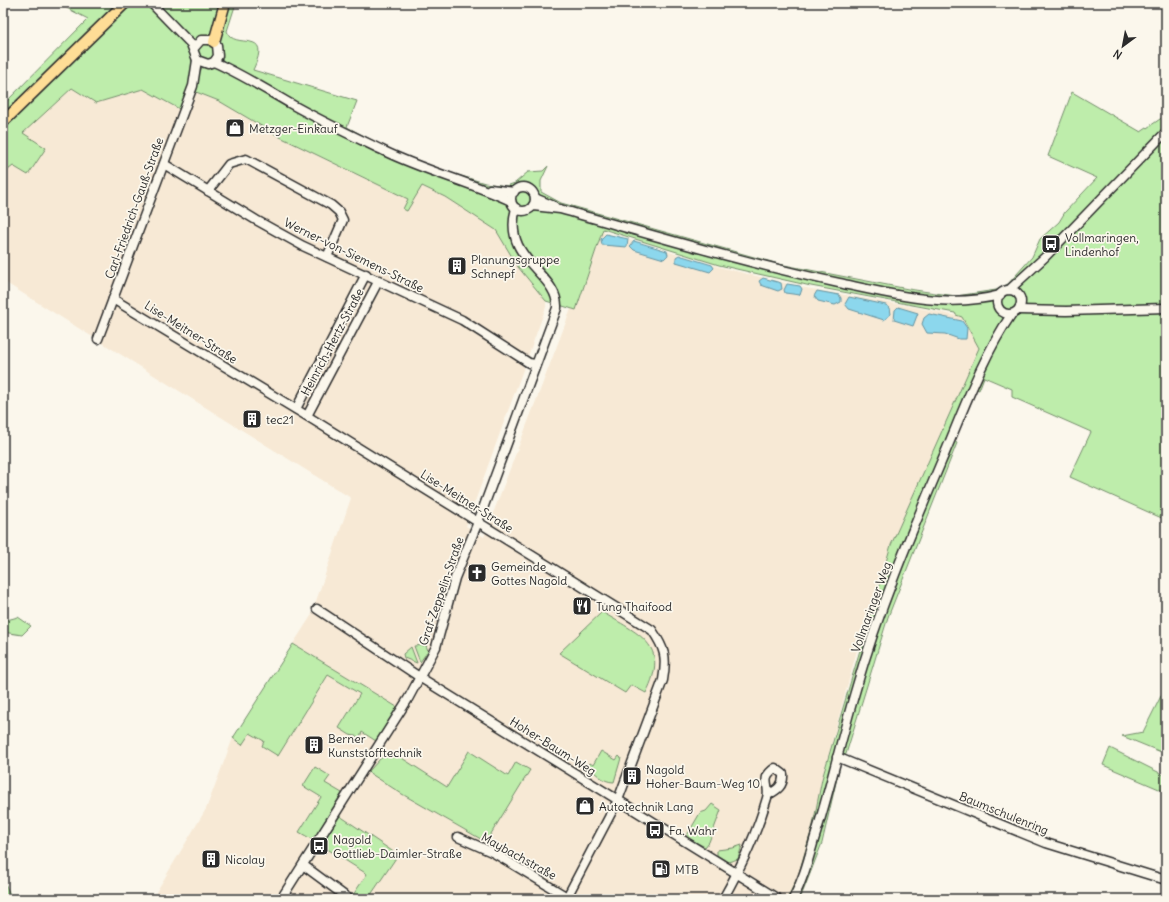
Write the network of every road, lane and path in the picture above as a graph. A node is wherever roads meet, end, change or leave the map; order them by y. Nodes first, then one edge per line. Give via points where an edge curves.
1 (124, 3) edge
2 (151, 3) edge
3 (225, 3) edge
4 (203, 42) junction
5 (216, 59) junction
6 (200, 62) junction
7 (3, 122) edge
8 (1166, 132) edge
9 (164, 164) junction
10 (483, 188) junction
11 (208, 191) junction
12 (514, 192) junction
13 (512, 200) junction
14 (534, 202) junction
15 (516, 208) junction
16 (524, 211) junction
17 (514, 229) junction
18 (327, 257) junction
19 (366, 274) junction
20 (1026, 274) junction
21 (379, 280) junction
22 (1009, 290) junction
23 (1000, 295) junction
24 (114, 299) junction
25 (975, 301) junction
26 (1017, 305) junction
27 (999, 307) junction
28 (1166, 308) edge
29 (1000, 333) junction
30 (98, 339) dead end
31 (535, 364) junction
32 (296, 409) junction
33 (307, 416) junction
34 (478, 522) junction
35 (317, 609) dead end
36 (421, 678) junction
37 (837, 757) junction
38 (768, 795) dead end
39 (618, 800) junction
40 (458, 837) dead end
41 (303, 865) junction
42 (737, 874) junction
43 (1166, 880) edge
44 (566, 898) edge
45 (281, 899) edge
46 (349, 899) edge
47 (723, 899) edge
48 (778, 899) edge
49 (792, 899) edge

1 - 7 main road
2 - 4 street via 178,30
3 - 4 main road via 219,21
4 - 5 street via 218,48
4 - 6 street
5 - 6 street
5 - 10 street via 293,105 385,152 433,172
6 - 9 street, Carl-Friedrich-Gauß-Straße
8 - 20 street
9 - 11 street, Werner-von-Siemens-Straße
9 - 24 street, Carl-Friedrich-Gauß-Straße
10 - 12 street
10 - 13 street
11 - 18 street, Werner-von-Siemens-Straße via 256,220
11 - 18 street via 229,164 246,159 331,205 343,220
12 - 13 street
12 - 14 street via 519,188 532,191
13 - 15 street
14 - 16 street
14 - 25 street via 804,276 937,301
15 - 16 street
15 - 17 street, Graf-Zeppelin-Straße via 513,218
16 - 17 street
17 - 31 street, Graf-Zeppelin-Straße via 519,249 550,288 557,302 557,308
18 - 19 street, Werner-von-Siemens-Straße
19 - 21 street, Werner-von-Siemens-Straße
19 - 32 street, Heinrich-Hertz-Straße
20 - 22 street
20 - 26 street, Vollmaringer Weg
21 - 31 street, Werner-von-Siemens-Straße via 462,320 529,363
21 - 33 street, Heinrich-Hertz-Straße
22 - 23 street
22 - 26 street
23 - 25 street
23 - 27 street
24 - 30 street, Carl-Friedrich-Gauß-Straße
24 - 32 street, Lise-Meitner-Straße
25 - 27 street
26 - 27 street
26 - 28 street via 1040,310 1066,311
26 - 29 street, Vollmaringer Weg
27 - 29 street, Vollmaringer Weg via 1002,323
29 - 37 street, Vollmaringer Weg via 969,396 887,593
31 - 34 street, Graf-Zeppelin-Straße
32 - 33 street, Lise-Meitner-Straße
33 - 34 street, Lise-Meitner-Straße
34 - 36 street, Graf-Zeppelin-Straße via 455,578 436,647
34 - 39 street, Lise-Meitner-Straße via 652,630 663,645 666,662 663,680
35 - 36 street, Hoher-Baum-Weg
36 - 39 street, Hoher-Baum-Weg
36 - 41 street, Graf-Zeppelin-Straße
37 - 43 street, Baumschulenring via 1046,843
37 - 49 street, Vollmaringer Weg via 801,884
38 - 42 street
39 - 42 street, Hoher-Baum-Weg
39 - 44 street, Lise-Meitner-Straße
40 - 44 street, Maybachstraße via 494,854
41 - 45 street, Graf-Zeppelin-Straße
41 - 46 street
42 - 47 street
42 - 48 street, Hoher-Baum-Weg

